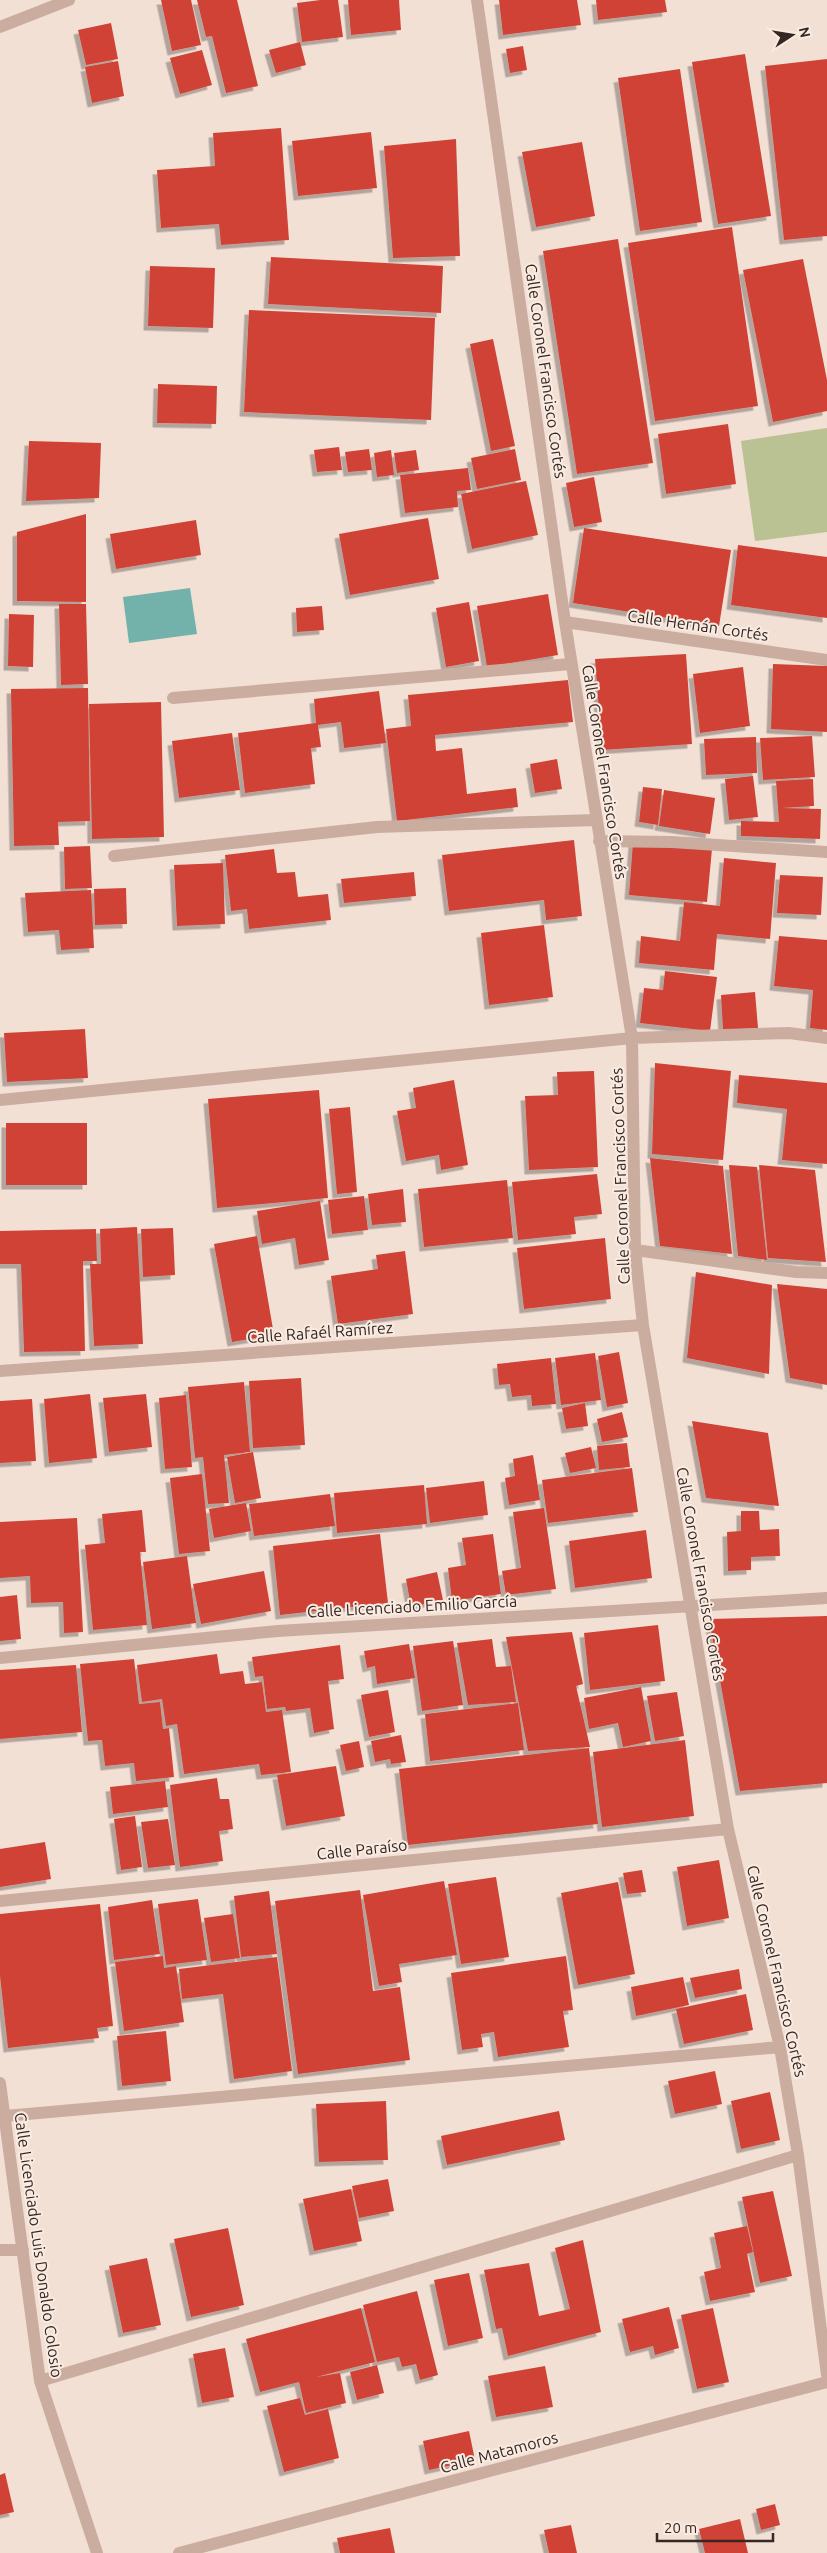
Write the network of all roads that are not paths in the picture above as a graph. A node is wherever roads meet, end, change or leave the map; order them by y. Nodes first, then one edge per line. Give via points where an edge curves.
1 (69, 0) edge
2 (478, 0) edge
3 (0, 28) edge
4 (564, 622) junction
5 (827, 660) edge
6 (571, 664) junction
7 (173, 698) dead end
8 (596, 820) junction
9 (599, 841) junction
10 (827, 852) edge
11 (114, 856) dead end
12 (632, 1038) junction
13 (827, 1038) edge
14 (0, 1100) edge
15 (635, 1250) junction
16 (827, 1273) edge
17 (643, 1325) junction
18 (0, 1372) edge
19 (827, 1598) edge
20 (690, 1606) junction
21 (0, 1658) edge
22 (728, 1829) junction
23 (0, 1901) edge
24 (780, 2047) junction
25 (0, 2083) edge
26 (5, 2116) junction
27 (798, 2155) junction
28 (0, 2250) edge
29 (23, 2250) junction
30 (827, 2376) edge
31 (40, 2381) junction
32 (827, 2382) edge
33 (97, 2553) edge
34 (179, 2553) edge

1 - 3 street
2 - 4 street, Calle Coronel Francisco Cortés
4 - 5 street, Calle Hernán Cortés
4 - 6 street, Calle Coronel Francisco Cortés
6 - 7 street
6 - 8 street, Calle Coronel Francisco Cortés
8 - 9 street, Calle Coronel Francisco Cortés
8 - 11 street via 377,827
9 - 10 street via 672,842
9 - 12 street, Calle Coronel Francisco Cortés
12 - 13 street via 789,1034
12 - 14 street
12 - 15 street, Calle Coronel Francisco Cortés
15 - 16 street via 796,1272
15 - 17 street, Calle Coronel Francisco Cortés
17 - 18 street, Calle Rafaél Ramírez
17 - 20 street, Calle Coronel Francisco Cortés
19 - 20 street, Calle Licenciado Emilio García
20 - 21 street, Calle Licenciado Emilio García via 278,1631
20 - 22 street, Calle Coronel Francisco Cortés
22 - 23 street, Calle Paraíso
22 - 24 street, Calle Coronel Francisco Cortés
24 - 26 street
24 - 27 street, Calle Coronel Francisco Cortés
25 - 26 street, Calle Licenciado Luis Donaldo Colosio
26 - 29 street, Calle Licenciado Luis Donaldo Colosio
27 - 30 street, Calle Coronel Francisco Cortés
27 - 31 street
28 - 29 street
29 - 31 street, Calle Licenciado Luis Donaldo Colosio
31 - 33 street, Calle Licenciado Luis Donaldo Colosio
32 - 34 street, Calle Matamoros

